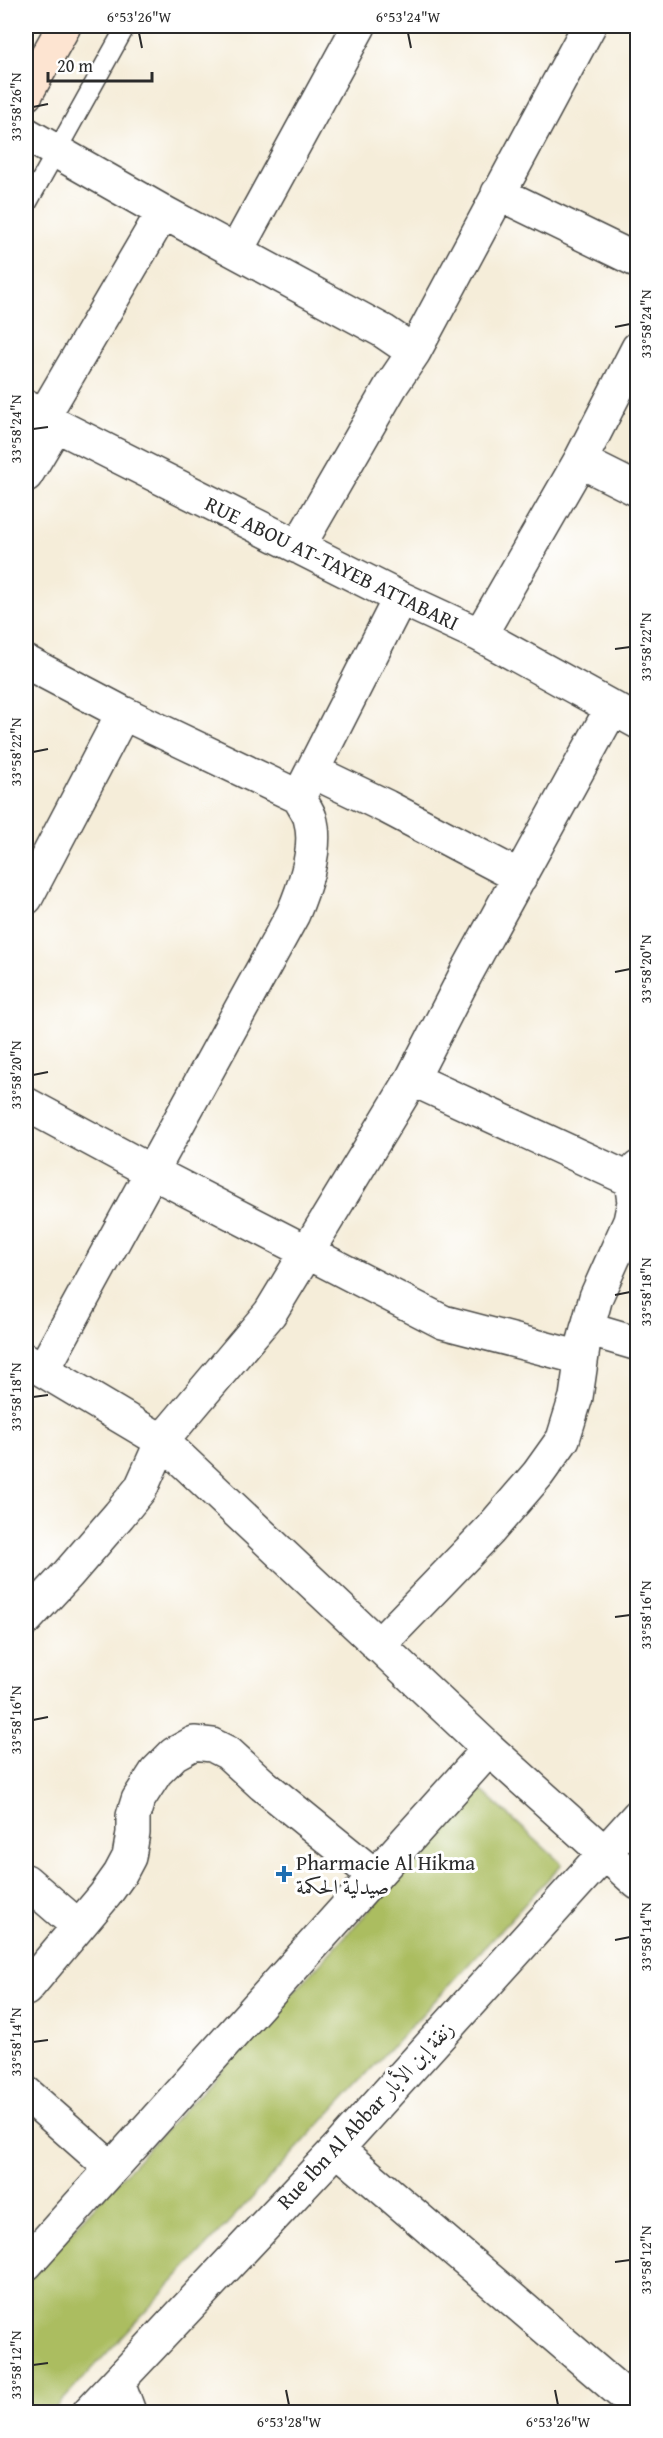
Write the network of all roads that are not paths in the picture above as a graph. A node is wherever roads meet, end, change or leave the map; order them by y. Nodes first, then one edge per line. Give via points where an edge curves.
1 (64, 26) edge
2 (126, 26) edge
3 (359, 26) edge
4 (589, 26) edge
5 (26, 94) edge
6 (26, 134) edge
7 (56, 151) junction
8 (498, 194) junction
9 (26, 206) edge
10 (163, 212) junction
11 (236, 251) junction
12 (638, 261) edge
13 (638, 348) edge
14 (414, 352) junction
15 (42, 416) edge
16 (580, 461) junction
17 (26, 475) edge
18 (638, 490) edge
19 (298, 547) junction
20 (400, 598) junction
21 (480, 635) junction
22 (26, 662) edge
23 (123, 713) junction
24 (625, 715) edge
25 (305, 784) junction
26 (520, 877) junction
27 (26, 898) edge
28 (412, 1079) junction
29 (26, 1104) edge
30 (152, 1172) junction
31 (635, 1188) edge
32 (309, 1251) junction
33 (584, 1344) junction
34 (638, 1344) edge
35 (34, 1365) edge
36 (162, 1441) junction
37 (26, 1619) edge
38 (378, 1646) junction
39 (489, 1749) junction
40 (638, 1816) edge
41 (604, 1853) junction
42 (375, 1876) junction
43 (26, 1881) edge
44 (638, 1883) edge
45 (78, 1926) junction
46 (26, 1989) edge
47 (26, 2093) edge
48 (337, 2149) junction
49 (111, 2168) junction
50 (26, 2264) edge
51 (118, 2382) junction
52 (638, 2408) edge
53 (89, 2412) edge
54 (129, 2412) edge

1 - 5 street
2 - 7 lane
3 - 11 street
4 - 8 street
6 - 7 street
7 - 9 lane
7 - 10 street
8 - 12 street
8 - 14 street
10 - 11 street
10 - 15 street
11 - 14 street
13 - 16 street
14 - 19 street
15 - 17 street
15 - 19 street, RUE ABOU AT-TAYEB ATTABARI
16 - 18 street
16 - 21 street
19 - 20 street, RUE ABOU AT-TAYEB ATTABARI
20 - 21 street, RUE ABOU AT-TAYEB ATTABARI
20 - 25 street
21 - 24 street, RUE ABOU AT-TAYEB ATTABARI
22 - 23 street
23 - 25 street
23 - 27 street
24 - 26 street
25 - 26 street via 387,807
25 - 30 street via 311,861 293,914
26 - 28 street
28 - 31 street
28 - 32 street
29 - 30 street
30 - 32 street
30 - 35 street
31 - 33 street via 630,1221 596,1297
32 - 33 street via 443,1322
32 - 36 street via 270,1313
33 - 34 street
33 - 38 street via 576,1397 563,1439 489,1531
35 - 36 street
36 - 37 street via 141,1488
36 - 38 street
38 - 39 street
39 - 41 street
39 - 42 street
40 - 41 street, Rue Ibn Al Abbar زنقة إبن الأبار
41 - 44 street
41 - 48 street, Rue Ibn Al Abbar زنقة إبن الأبار
42 - 45 street via 228,1753 212,1745 194,1743 174,1754 156,1772 138,1800 129,1857 105,1895
42 - 49 street
43 - 45 street
45 - 46 street
47 - 49 street
48 - 51 street, Rue Ibn Al Abbar زنقة إبن الأبار
48 - 52 street
49 - 50 street
51 - 53 street, Rue Ibn Al Abbar زنقة إبن الأبار
51 - 54 street

